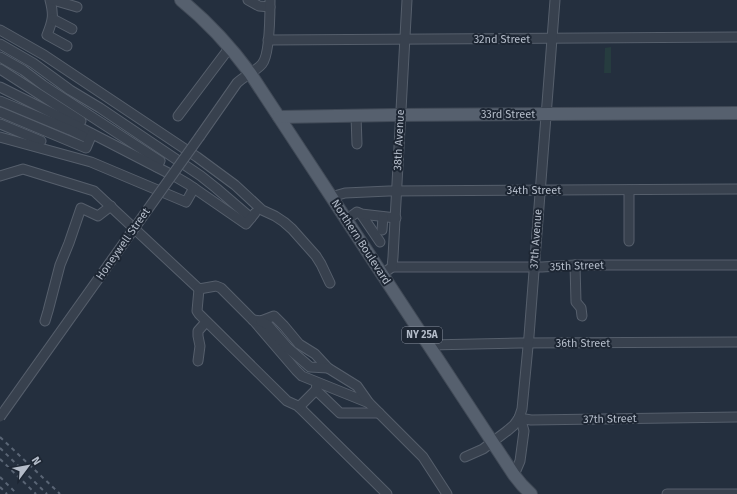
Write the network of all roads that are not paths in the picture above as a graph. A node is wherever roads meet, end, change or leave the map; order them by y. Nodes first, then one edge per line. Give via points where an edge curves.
1 (52, 0) edge
2 (181, 0) edge
3 (248, 0) edge
4 (407, 0) edge
5 (555, 0) edge
6 (270, 3) edge
7 (77, 7) dead end
8 (53, 19) junction
9 (72, 29) dead end
10 (0, 30) edge
11 (737, 37) edge
12 (552, 38) junction
13 (405, 39) junction
14 (268, 40) junction
15 (0, 44) edge
16 (67, 46) dead end
17 (230, 47) junction
18 (0, 57) edge
19 (0, 69) edge
20 (250, 73) junction
21 (1, 86) edge
22 (0, 101) edge
23 (0, 112) edge
24 (737, 113) edge
25 (546, 114) junction
26 (401, 115) junction
27 (178, 116) dead end
28 (356, 116) junction
29 (279, 118) junction
30 (0, 124) edge
31 (81, 128) junction
32 (23, 133) junction
33 (91, 136) junction
34 (0, 137) edge
35 (41, 141) dead end
36 (20, 142) junction
37 (77, 144) junction
38 (357, 144) dead end
39 (72, 156) junction
40 (157, 167) junction
41 (0, 176) edge
42 (194, 188) junction
43 (540, 190) junction
44 (629, 190) junction
45 (737, 190) edge
46 (397, 191) junction
47 (331, 197) junction
48 (111, 206) junction
49 (259, 207) junction
50 (361, 214) junction
51 (383, 217) junction
52 (251, 218) junction
53 (396, 218) junction
54 (346, 220) junction
55 (372, 230) junction
56 (381, 237) junction
57 (359, 239) junction
58 (629, 241) dead end
59 (368, 253) junction
60 (575, 265) junction
61 (737, 265) edge
62 (534, 267) junction
63 (387, 271) junction
64 (330, 282) dead end
65 (199, 289) junction
66 (582, 316) dead end
67 (257, 320) junction
68 (45, 321) dead end
69 (206, 322) junction
70 (737, 342) edge
71 (528, 343) junction
72 (429, 345) junction
73 (198, 361) dead end
74 (328, 368) junction
75 (317, 386) junction
76 (369, 403) junction
77 (298, 407) junction
78 (379, 413) junction
79 (0, 417) edge
80 (737, 417) edge
81 (519, 418) junction
82 (492, 442) junction
83 (465, 456) dead end
84 (514, 476) junction
85 (387, 494) edge
86 (447, 494) edge
87 (531, 494) edge
88 (667, 494) edge
89 (701, 494) edge
90 (737, 494) edge

1 - 7 street
1 - 8 street
2 - 17 main road, Northern Boulevard / NY 25A
3 - 6 street via 259,6
4 - 13 street, 38th Avenue
5 - 12 street, 37th Avenue
6 - 14 street, Honeywell Street
8 - 9 street
8 - 16 street via 47,35
10 - 49 street via 39,52 197,157 235,185
11 - 12 street, 32nd Street
12 - 13 street, 32nd Street
12 - 25 street, 37th Avenue
13 - 14 street, 32nd Street via 300,35
13 - 26 street, 38th Avenue
14 - 20 street, Honeywell Street via 261,66
15 - 52 street via 33,63 201,176
17 - 20 main road, Northern Boulevard / NY 25A
17 - 27 street
18 - 40 street via 160,161
19 - 31 street via 83,123
20 - 29 main road, Northern Boulevard / NY 25A
20 - 79 street, Honeywell Street, bridge via 237,83
21 - 31 street
22 - 33 street
23 - 37 street
24 - 25 main road, 33rd Street
25 - 26 main road, 33rd Street
25 - 43 street, 37th Avenue
26 - 28 main road, 33rd Street
26 - 46 street, 38th Avenue
28 - 29 main road, 33rd Street
28 - 38 street
29 - 47 main road, Northern Boulevard / NY 25A
30 - 32 street
31 - 33 street
32 - 35 street
32 - 36 street
33 - 37 street via 86,148
33 - 40 street
34 - 36 street
36 - 39 street
37 - 39 street
39 - 42 street via 186,202
40 - 42 street
41 - 48 street via 23,169 94,191
42 - 52 street via 246,224
43 - 44 street, 34th Street
43 - 46 street, 34th Street
43 - 62 street, 37th Avenue
44 - 45 street, 34th Street
44 - 58 street
46 - 47 street, 34th Street via 344,193
46 - 53 street, 38th Avenue
47 - 54 main road, Northern Boulevard / NY 25A
48 - 65 street
48 - 68 street via 98,216 81,208 60,265
49 - 52 street
49 - 64 street via 281,219 292,229 319,260
50 - 51 street
50 - 54 street via 357,212
50 - 55 street
51 - 53 street
51 - 56 street
53 - 63 street, 38th Avenue
54 - 57 main road, Northern Boulevard / NY 25A
55 - 56 street
55 - 57 street
56 - 59 street via 379,244
57 - 59 main road, Northern Boulevard / NY 25A
59 - 63 main road, Northern Boulevard / NY 25A
60 - 61 street, 35th Street
60 - 62 street, 35th Street
60 - 66 street via 576,302 581,308
62 - 63 street, 35th Street
62 - 71 street, 37th Avenue
63 - 72 main road, Northern Boulevard / NY 25A
65 - 67 street via 216,286 220,288
65 - 69 street via 197,311
67 - 74 street via 268,325 288,348 310,367
67 - 74 street via 274,316 299,344 315,354
67 - 75 street via 296,370
69 - 73 street via 198,331
69 - 77 street via 287,401
70 - 71 street, 36th Street
71 - 72 street, 36th Street
71 - 81 street, 37th Avenue via 523,405
72 - 82 main road, Northern Boulevard / NY 25A
74 - 76 street via 358,386
75 - 76 street
75 - 77 street
75 - 78 street via 340,413
76 - 78 street
77 - 85 street
78 - 86 street via 422,457
80 - 81 street, 37th Street via 531,420
81 - 82 street
81 - 84 street, 37th Avenue via 524,431 520,461
82 - 83 street via 483,449
82 - 84 main road, Northern Boulevard / NY 25A
84 - 87 main road, Northern Boulevard / NY 25A
88 - 89 street
89 - 90 street

